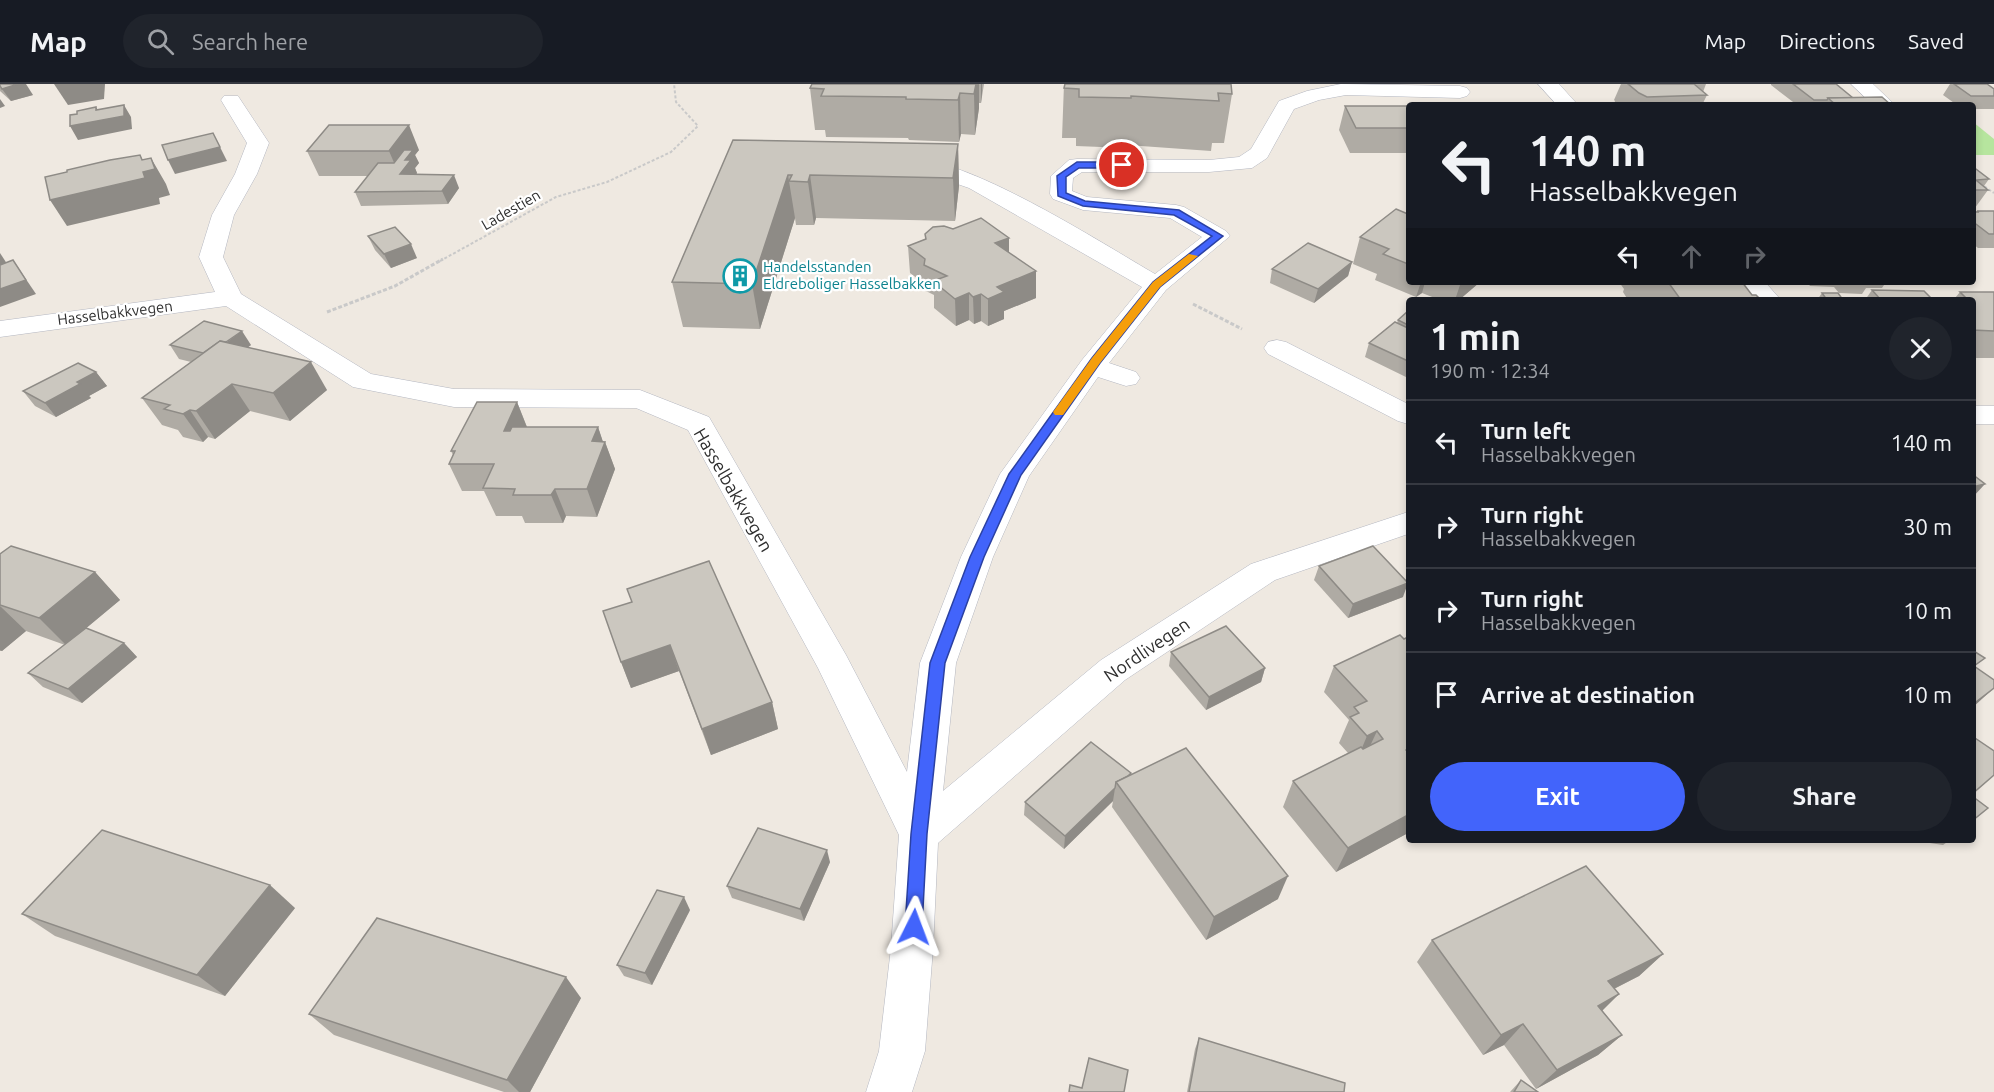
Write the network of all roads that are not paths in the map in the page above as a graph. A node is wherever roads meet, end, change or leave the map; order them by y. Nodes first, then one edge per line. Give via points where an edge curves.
1 (1548, 84) edge
2 (1861, 84) edge
3 (1460, 92) dead end
4 (231, 100) dead end
5 (1565, 102) edge
6 (1882, 102) edge
7 (890, 165) edge
8 (1157, 285) junction
9 (1755, 285) edge
10 (1765, 297) edge
11 (230, 298) junction
12 (0, 329) edge
13 (1277, 348) road end
14 (1092, 366) junction
15 (1126, 378) dead end
16 (1406, 413) edge
17 (1976, 415) edge
18 (1994, 415) edge
19 (1406, 524) edge
20 (919, 834) junction
21 (889, 1092) edge

1 - 5 street
2 - 6 street
3 - 8 street via 1346,89 1314,95 1286,105 1259,153 1244,163 1077,165 1062,176 1062,194 1083,203 1176,212 1218,236
4 - 11 street via 258,143 223,215 211,257
7 - 8 street via 942,171 977,183
8 - 14 street
9 - 10 street
11 - 12 street, Hasselbakkvegen
11 - 20 street, Hasselbakkvegen via 363,381 454,398 640,399 699,424 834,665
13 - 16 street
14 - 15 street
14 - 20 street via 1038,458 1016,474 977,557 938,663
17 - 18 street
19 - 20 street, Nordlivegen via 1263,572 1113,670
20 - 21 street via 902,1051

